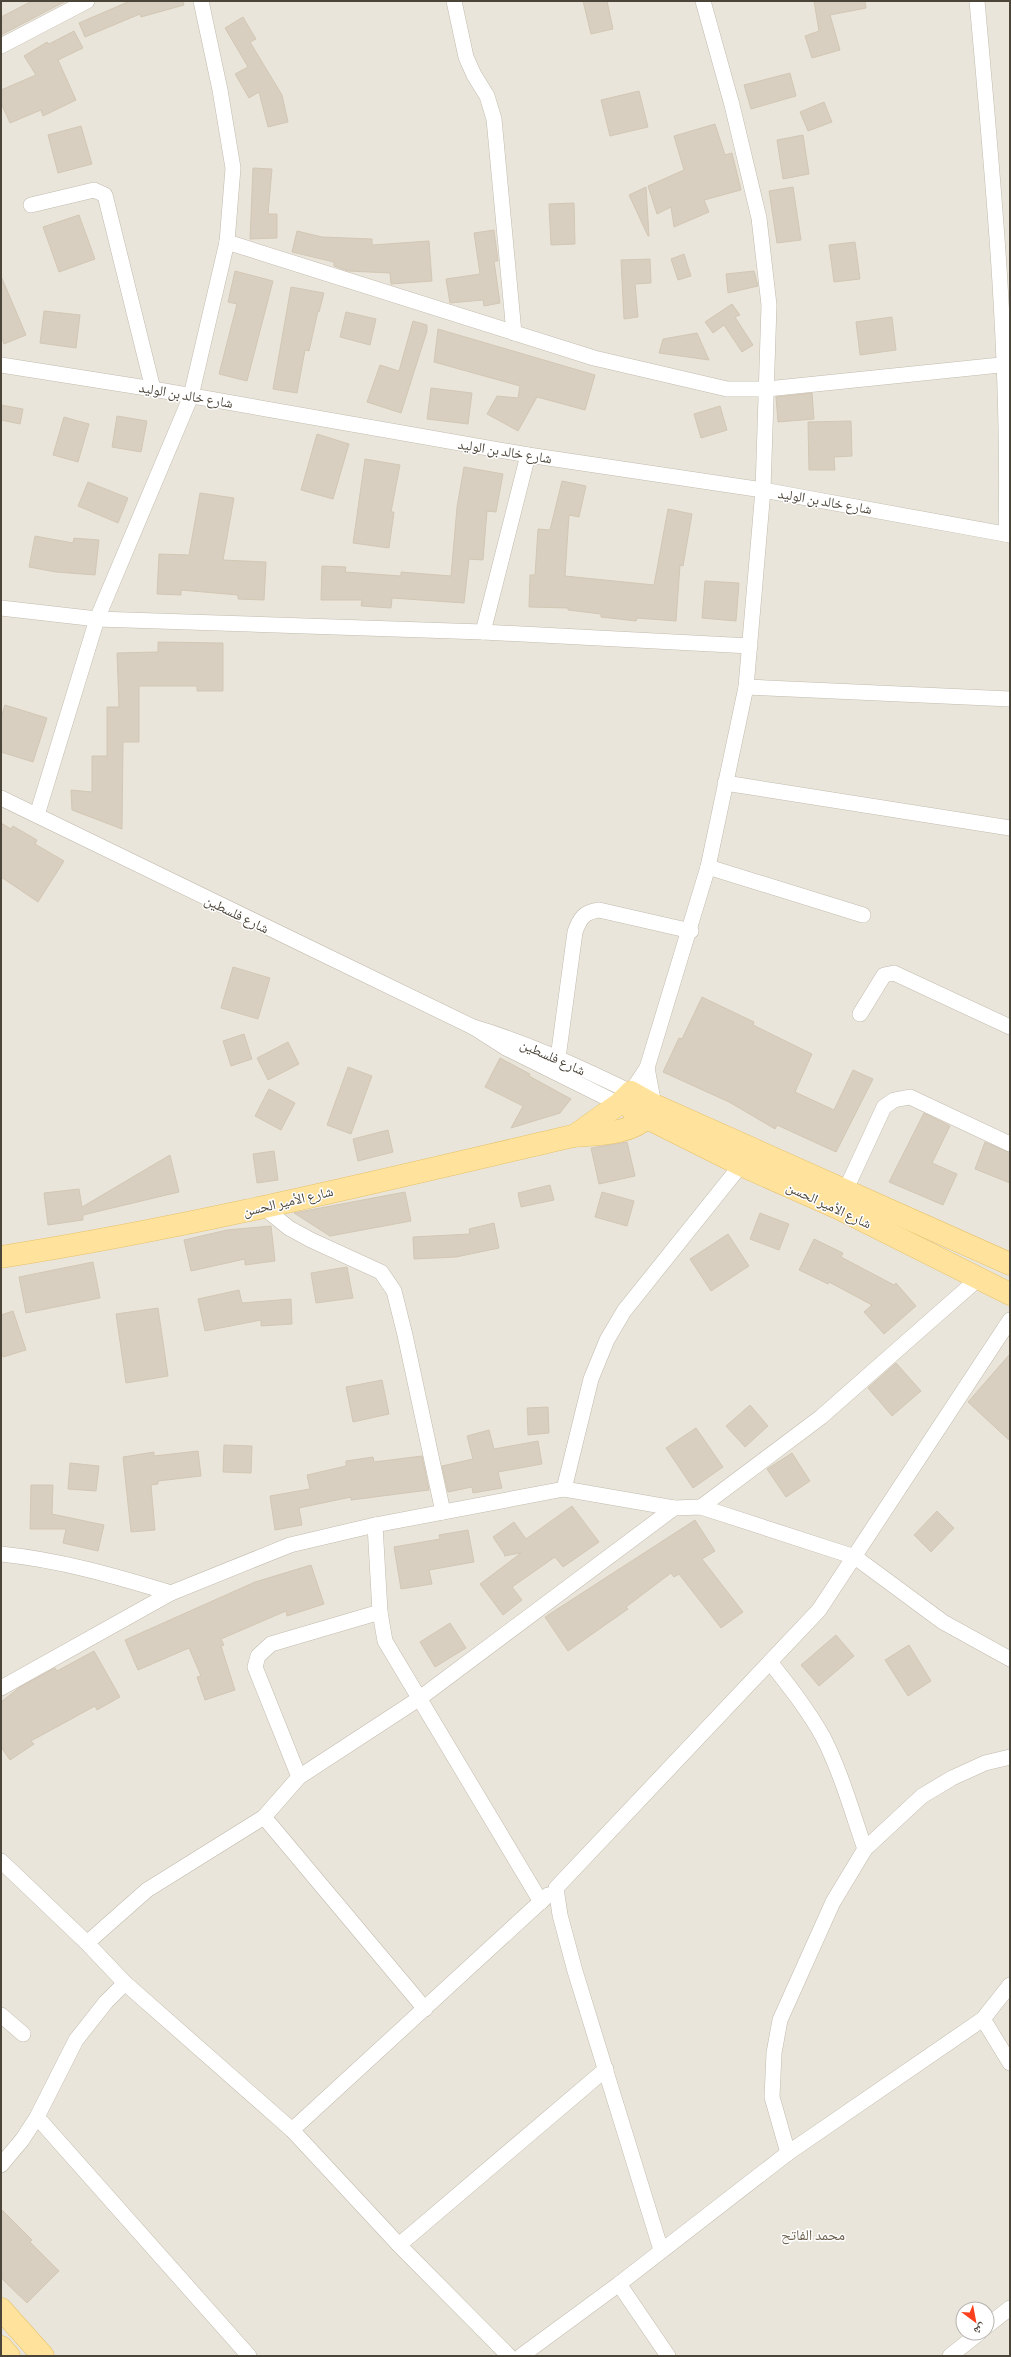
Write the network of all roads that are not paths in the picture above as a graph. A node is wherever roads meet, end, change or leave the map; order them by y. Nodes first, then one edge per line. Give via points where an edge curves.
1 (87, 1) edge
2 (201, 1) edge
3 (703, 1) edge
4 (977, 1) edge
5 (459, 2) edge
6 (1, 46) edge
7 (31, 205) dead end
8 (227, 242) junction
9 (514, 333) junction
10 (1, 365) edge
11 (1008, 365) edge
12 (153, 389) junction
13 (768, 389) junction
14 (191, 396) junction
15 (528, 455) junction
16 (763, 490) junction
17 (1008, 534) edge
18 (1, 608) edge
19 (97, 619) junction
20 (483, 632) junction
21 (750, 646) junction
22 (746, 687) junction
23 (1010, 699) edge
24 (725, 783) junction
25 (1, 798) edge
26 (37, 815) junction
27 (1010, 828) edge
28 (708, 867) junction
29 (863, 915) dead end
30 (690, 930) junction
31 (860, 1014) dead end
32 (473, 1027) junction
33 (1010, 1027) edge
34 (558, 1058) junction
35 (647, 1068) junction
36 (625, 1098) junction
37 (650, 1111) junction
38 (573, 1136) junction
39 (1010, 1144) edge
40 (741, 1165) junction
41 (846, 1189) junction
42 (263, 1207) junction
43 (1, 1257) edge
44 (1010, 1264) edge
45 (979, 1278) junction
46 (1010, 1294) edge
47 (1010, 1320) edge
48 (564, 1489) junction
49 (701, 1507) junction
50 (674, 1508) junction
51 (443, 1512) junction
52 (375, 1525) junction
53 (1, 1554) edge
54 (855, 1557) junction
55 (171, 1593) junction
56 (380, 1612) junction
57 (1010, 1659) edge
58 (770, 1662) junction
59 (1, 1688) edge
60 (420, 1698) junction
61 (1010, 1757) edge
62 (299, 1776) junction
63 (264, 1817) junction
64 (865, 1849) junction
65 (1, 1861) edge
66 (556, 1888) junction
67 (541, 1902) junction
68 (87, 1943) junction
69 (125, 1983) junction
70 (1010, 1985) edge
71 (425, 2010) junction
72 (1, 2015) edge
73 (983, 2019) junction
74 (23, 2034) dead end
75 (1010, 2063) edge
76 (606, 2069) junction
77 (38, 2117) junction
78 (292, 2130) junction
79 (788, 2153) junction
80 (1, 2165) edge
81 (398, 2245) junction
82 (661, 2250) junction
83 (619, 2284) junction
84 (1010, 2308) edge
85 (1, 2309) edge
86 (995, 2320) edge
87 (969, 2341) edge
88 (1, 2347) edge
89 (9, 2356) edge
90 (43, 2356) edge
91 (249, 2356) edge
92 (509, 2356) edge
93 (521, 2356) edge
94 (668, 2356) edge
95 (950, 2356) edge

1 - 6 street
2 - 8 street via 233,168
3 - 13 street via 732,105 759,218 769,305
4 - 11 street
5 - 9 street via 466,57 487,96 494,119
7 - 12 street via 94,190 105,195
8 - 9 street
8 - 14 street
9 - 13 street via 594,358 727,389
10 - 12 street, شارع خالد بن الوليد
11 - 13 street
11 - 17 street
12 - 14 street, شارع خالد بن الوليد
13 - 16 street
14 - 15 street, شارع خالد بن الوليد
14 - 19 street
15 - 16 street, شارع خالد بن الوليد
15 - 20 street
16 - 17 street, شارع خالد بن الوليد
16 - 21 street
18 - 19 street
19 - 20 street
19 - 26 street
20 - 21 street
21 - 22 street
22 - 23 street
22 - 24 street
24 - 27 street
24 - 28 street
25 - 26 street, شارع فلسطين
26 - 32 street, شارع فلسطين
28 - 29 street
28 - 30 street
30 - 34 street via 599,910 589,911 580,918 575,932
30 - 35 street
31 - 33 street via 884,975 894,973
32 - 34 street, شارع فلسطين via 509,1038
32 - 36 street, شارع فلسطين via 506,1048
34 - 36 street, شارع فلسطين
35 - 36 street
35 - 37 street
36 - 37 main road, شارع الأمير الحسن
36 - 38 main road, شارع الأمير الحسن
37 - 38 main road, شارع الأمير الحسن via 621,1130 593,1136
37 - 40 main road, شارع الأمير الحسن
37 - 41 main road, شارع الأمير الحسن
38 - 42 main road, شارع الأمير الحسن
39 - 41 street via 910,1097 894,1100 884,1107
40 - 45 main road, شارع الأمير الحسن via 838,1208
40 - 48 street via 624,1311 607,1340 591,1379
41 - 44 main road, شارع الأمير الحسن via 983,1254
42 - 43 main road, شارع الأمير الحسن via 87,1244
42 - 51 street via 305,1237 381,1272 394,1292
45 - 46 main road, شارع الأمير الحسن
45 - 49 street via 821,1417
47 - 54 street
48 - 50 street
48 - 51 street
49 - 50 street
49 - 54 street
50 - 60 street
51 - 52 street
52 - 55 street via 290,1545
52 - 56 street
53 - 55 street via 40,1558 103,1572
54 - 57 street via 943,1622
54 - 58 street via 819,1610
55 - 59 street
56 - 60 street via 385,1641
56 - 62 street via 271,1644 258,1656 255,1667
58 - 64 street via 803,1704 823,1738 845,1790
58 - 66 street
60 - 62 street
60 - 67 street
61 - 64 street via 985,1763 952,1778 922,1796
62 - 63 street
63 - 68 street via 147,1890
63 - 71 street
64 - 79 street via 833,1902 780,2020 774,2054 772,2097
65 - 68 street
66 - 67 street
66 - 76 street via 560,1915 575,1971
67 - 71 street
68 - 69 street
69 - 77 street via 106,2002 76,2040
69 - 78 street
70 - 73 street
71 - 78 street
72 - 74 street
73 - 75 street
73 - 79 street
76 - 81 street
76 - 82 street
77 - 80 street
77 - 91 street
78 - 81 street
79 - 82 street
81 - 92 street
82 - 83 street
83 - 93 street
83 - 94 street
84 - 86 street
85 - 90 main road
87 - 95 street
88 - 89 main road

